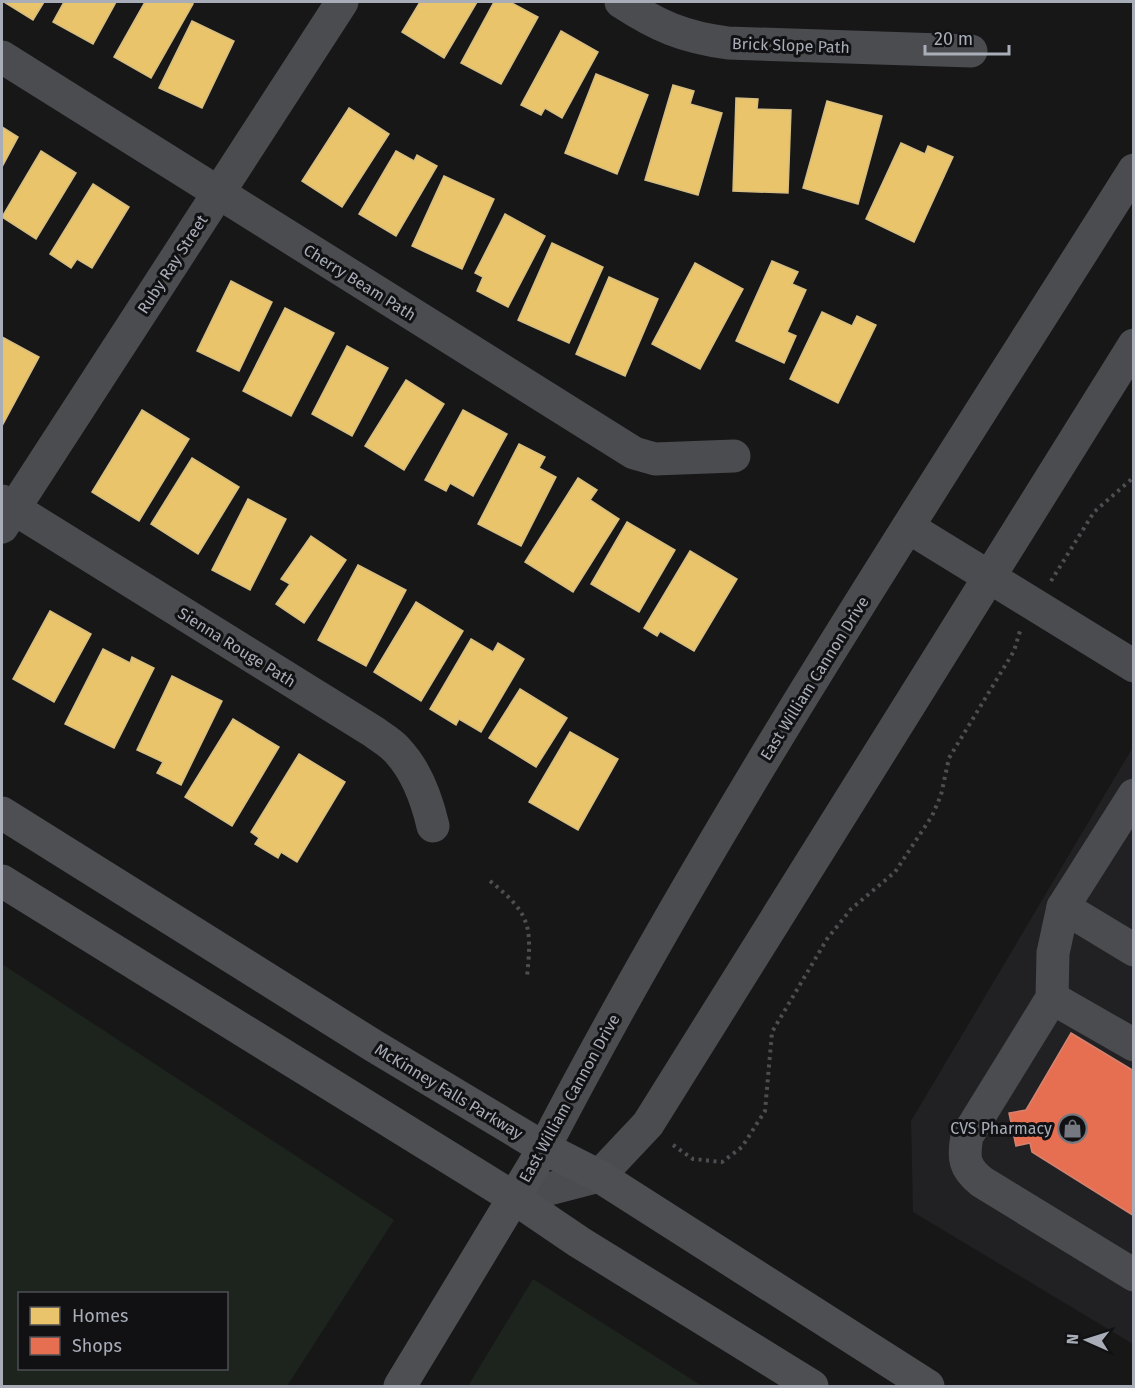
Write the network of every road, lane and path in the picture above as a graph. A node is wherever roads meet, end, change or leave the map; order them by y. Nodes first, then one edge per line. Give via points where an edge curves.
1 (342, 2) edge
2 (621, 2) edge
3 (971, 51) dead end
4 (2, 57) edge
5 (1134, 171) edge
6 (218, 192) junction
7 (1134, 345) edge
8 (734, 456) dead end
9 (1134, 477) edge
10 (5, 512) edge
11 (909, 527) junction
12 (989, 576) junction
13 (1036, 606) junction
14 (1134, 666) edge
15 (1134, 795) edge
16 (2, 813) edge
17 (433, 826) dead end
18 (2, 881) edge
19 (490, 881) dead end
20 (1063, 907) junction
21 (1130, 940) edge
22 (527, 977) dead end
23 (1052, 998) junction
24 (1134, 1045) edge
25 (674, 1145) dead end
26 (544, 1148) junction
27 (599, 1176) junction
28 (514, 1198) junction
29 (1134, 1275) edge
30 (400, 1386) edge
31 (812, 1386) edge
32 (928, 1386) edge

1 - 6 street, Ruby Ray Street
2 - 3 street, Brick Slope Path via 697,39
4 - 6 street, Cherry Beam Path
5 - 11 street, East William Cannon Drive
6 - 8 street, Cherry Beam Path via 634,453 655,459
6 - 10 street, Ruby Ray Street
7 - 12 street
9 - 13 path via 1094,512
10 - 17 street, Sienna Rouge Path via 374,732 397,750 414,775 428,802
11 - 12 street
11 - 26 street, East William Cannon Drive via 684,891
12 - 13 street
12 - 27 street via 648,1124
13 - 14 street
13 - 25 path via 1018,633 1014,651 949,758 932,816 895,872 851,909 827,939 772,1032 765,1111 742,1147 722,1162 693,1159
15 - 20 street
16 - 26 main road, McKinney Falls Parkway
18 - 28 main road
19 - 22 path via 524,915 530,930
20 - 21 street
20 - 23 street via 1053,953
23 - 24 street
23 - 29 street via 967,1136 966,1161 971,1174 982,1182
26 - 27 main road, McKinney Falls Parkway
26 - 28 main road, East William Cannon Drive
27 - 28 street, East William Cannon Drive
27 - 32 main road, McKinney Falls Parkway
28 - 30 main road, East William Cannon Drive
28 - 31 main road

